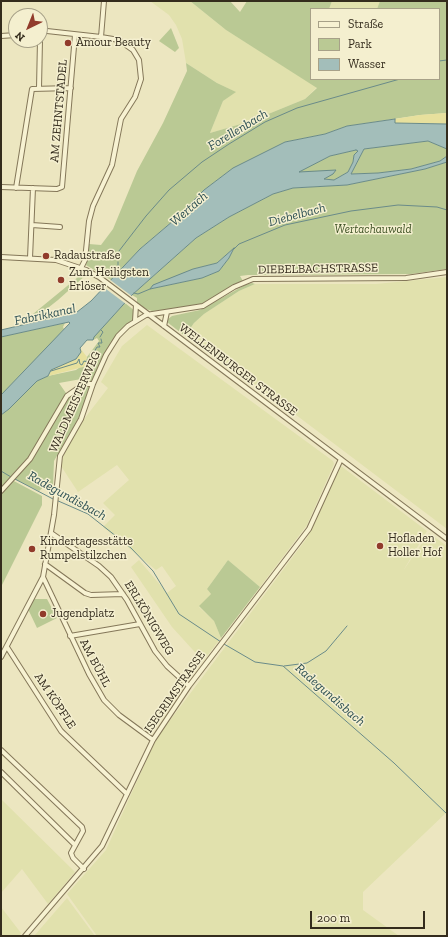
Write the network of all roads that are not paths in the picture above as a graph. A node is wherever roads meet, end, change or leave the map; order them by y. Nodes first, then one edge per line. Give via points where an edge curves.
1 (104, 1) edge
2 (48, 32) edge
3 (75, 34) junction
4 (100, 37) junction
5 (40, 48) edge
6 (39, 88) junction
7 (71, 88) junction
8 (1, 187) edge
9 (16, 188) junction
10 (33, 188) junction
11 (32, 225) junction
12 (60, 227) dead end
13 (1, 257) edge
14 (30, 258) junction
15 (82, 268) junction
16 (447, 272) edge
17 (136, 305) junction
18 (167, 312) junction
19 (149, 315) junction
20 (135, 321) junction
21 (164, 326) junction
22 (92, 384) junction
23 (341, 459) junction
24 (1, 491) edge
25 (51, 533) junction
26 (447, 539) edge
27 (45, 564) junction
28 (43, 577) junction
29 (124, 594) junction
30 (140, 624) junction
31 (70, 636) junction
32 (7, 647) junction
33 (1, 657) edge
34 (189, 686) junction
35 (153, 740) junction
36 (1, 750) edge
37 (1, 772) edge
38 (127, 794) junction
39 (75, 845) junction
40 (84, 869) junction
41 (25, 936) edge

1 - 4 street
2 - 3 street
3 - 4 street
3 - 7 street, AM ZEHNTSTADEL
4 - 15 street via 119,40 133,50 139,60 141,79 135,97 121,119 112,165 93,206
5 - 6 street
6 - 7 street
6 - 9 street via 32,89
7 - 10 street, AM ZEHNTSTADEL via 61,188
8 - 9 street
9 - 10 street
10 - 11 street
11 - 12 street
11 - 14 street
13 - 14 street, WELLENBURGER STRASSE
14 - 15 street, WELLENBURGER STRASSE via 56,260
15 - 17 street, WELLENBURGER STRASSE
16 - 18 street, DIEBELBACHSTRASSE via 406,278 253,279 203,306
17 - 19 street, WELLENBURGER STRASSE
17 - 20 street
18 - 19 street, DIEBELBACHSTRASSE
18 - 21 street
19 - 20 street, WALDMEISTERWEG
19 - 21 street, WELLENBURGER STRASSE
20 - 22 street, WALDMEISTERWEG via 118,336
21 - 23 street, WELLENBURGER STRASSE
22 - 24 street via 84,384 67,396 30,459
22 - 25 street, WALDMEISTERWEG via 81,419 60,456
23 - 26 street, WELLENBURGER STRASSE
23 - 34 street, ISEGRIMSTRASSE via 309,529
25 - 27 street, WALDMEISTERWEG
25 - 29 street, ERLKÖNIGWEG via 101,568
27 - 28 street, WALDMEISTERWEG
27 - 29 street via 91,596
28 - 31 street, AM BÜHL
28 - 32 street, WALDMEISTERWEG
29 - 30 street, ERLKÖNIGWEG
30 - 31 street
30 - 34 street, ERLKÖNIGWEG via 159,656
31 - 35 street, AM BÜHL via 98,691 111,708
32 - 33 street, WALDMEISTERWEG
32 - 38 street, AM KÖPFLE via 61,731
34 - 35 street, ISEGRIMSTRASSE
35 - 38 street, ISEGRIMSTRASSE
36 - 39 street via 82,827 83,831
37 - 39 street
38 - 40 street, ISEGRIMSTRASSE via 102,846
39 - 40 street via 72,856
40 - 41 street, ISEGRIMSTRASSE

